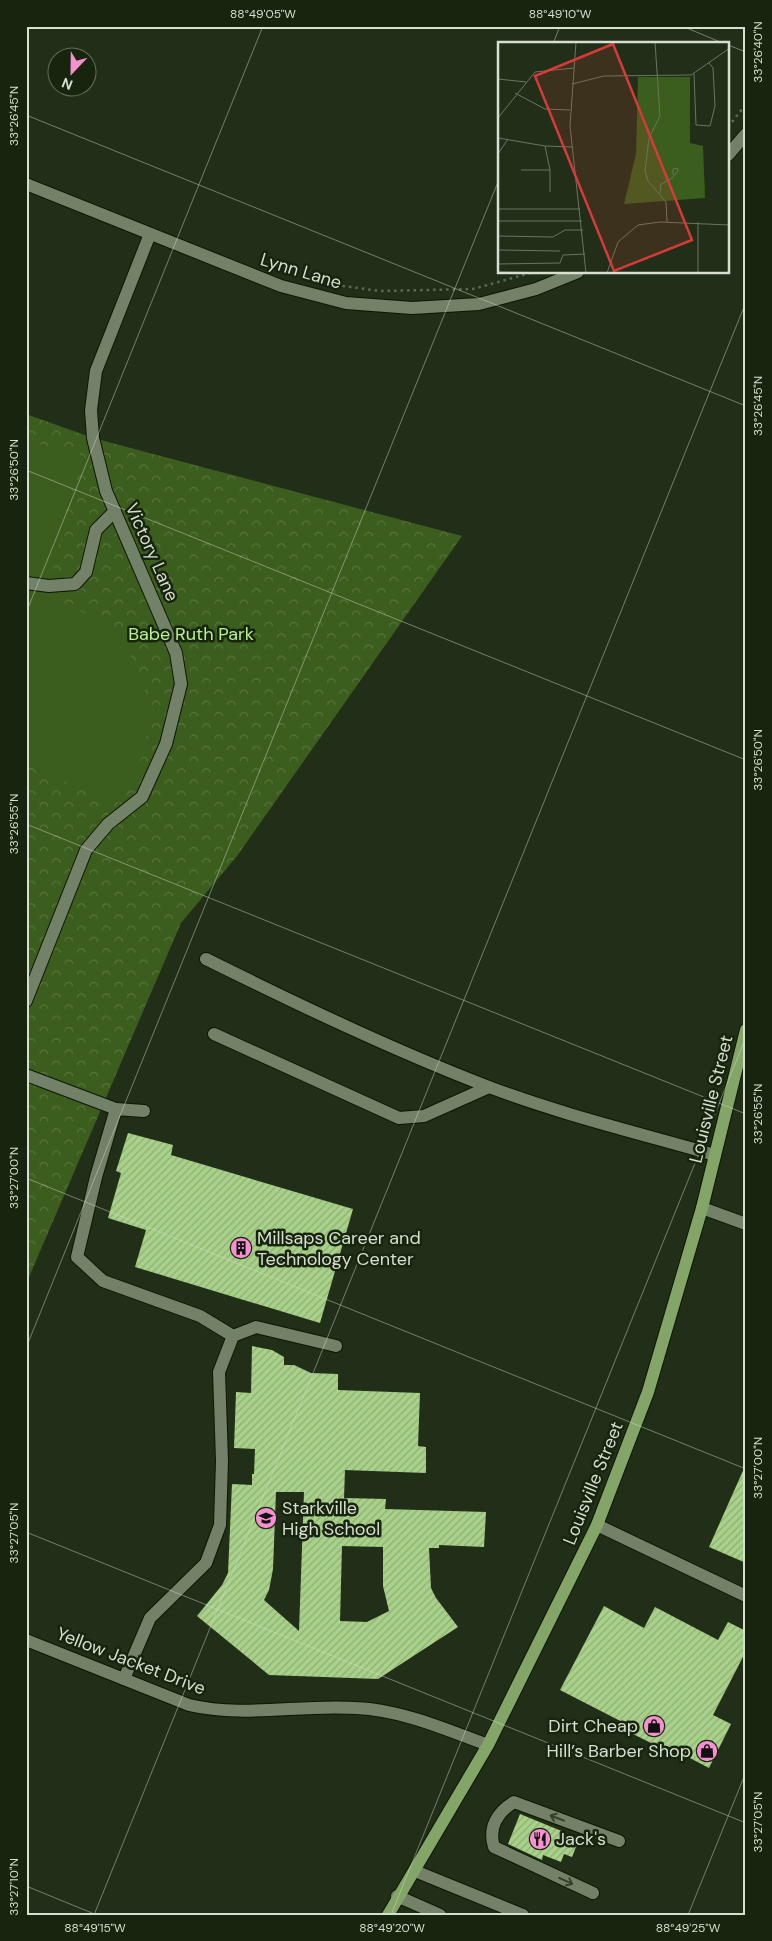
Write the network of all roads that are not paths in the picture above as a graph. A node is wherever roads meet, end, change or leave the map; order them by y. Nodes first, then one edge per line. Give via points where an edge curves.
1 (746, 134) edge
2 (730, 153) edge
3 (26, 184) edge
4 (150, 234) junction
5 (573, 274) edge
6 (115, 511) junction
7 (26, 584) edge
8 (206, 959) dead end
9 (26, 1001) edge
10 (746, 1030) edge
11 (214, 1034) dead end
12 (26, 1075) edge
13 (489, 1087) junction
14 (116, 1109) junction
15 (144, 1111) dead end
16 (715, 1155) junction
17 (702, 1208) junction
18 (746, 1224) edge
19 (233, 1336) junction
20 (336, 1346) dead end
21 (597, 1525) junction
22 (746, 1596) edge
23 (26, 1640) edge
24 (124, 1679) junction
25 (488, 1745) junction
26 (619, 1841) dead end
27 (415, 1872) junction
28 (593, 1893) dead end
29 (397, 1896) junction
30 (388, 1915) edge
31 (440, 1915) edge
32 (523, 1915) edge

1 - 2 street
3 - 4 street, Lynn Lane
4 - 5 street, Lynn Lane via 280,286 346,303 412,308 479,304 536,289
4 - 6 street, Victory Lane via 96,371 91,410 93,438 106,491
6 - 7 street via 96,530 86,572 75,584
6 - 9 street, Victory Lane via 176,653 181,684 166,744 142,797 108,824 86,850
8 - 13 street via 316,1013
10 - 16 main road, Louisville Street
11 - 13 street via 399,1118 424,1116
12 - 14 street
13 - 16 street via 546,1107
14 - 15 street
14 - 19 street via 77,1257 102,1281 200,1316
16 - 17 main road, Louisville Street
17 - 18 street
17 - 21 main road, Louisville Street via 648,1392
19 - 20 street via 256,1327
19 - 24 street via 219,1372 220,1526 206,1563 150,1618
21 - 22 street
21 - 25 main road, Louisville Street
23 - 24 street, Yellow Jacket Drive
24 - 25 street, Yellow Jacket Drive via 189,1705 214,1711 308,1706 357,1708 397,1713
25 - 27 main road, Louisville Street
26 -> 28 street via 514,1802 502,1808 494,1822 491,1836 494,1847
27 - 29 main road, Louisville Street
27 - 32 street
29 - 30 main road, Louisville Street
29 - 31 street

